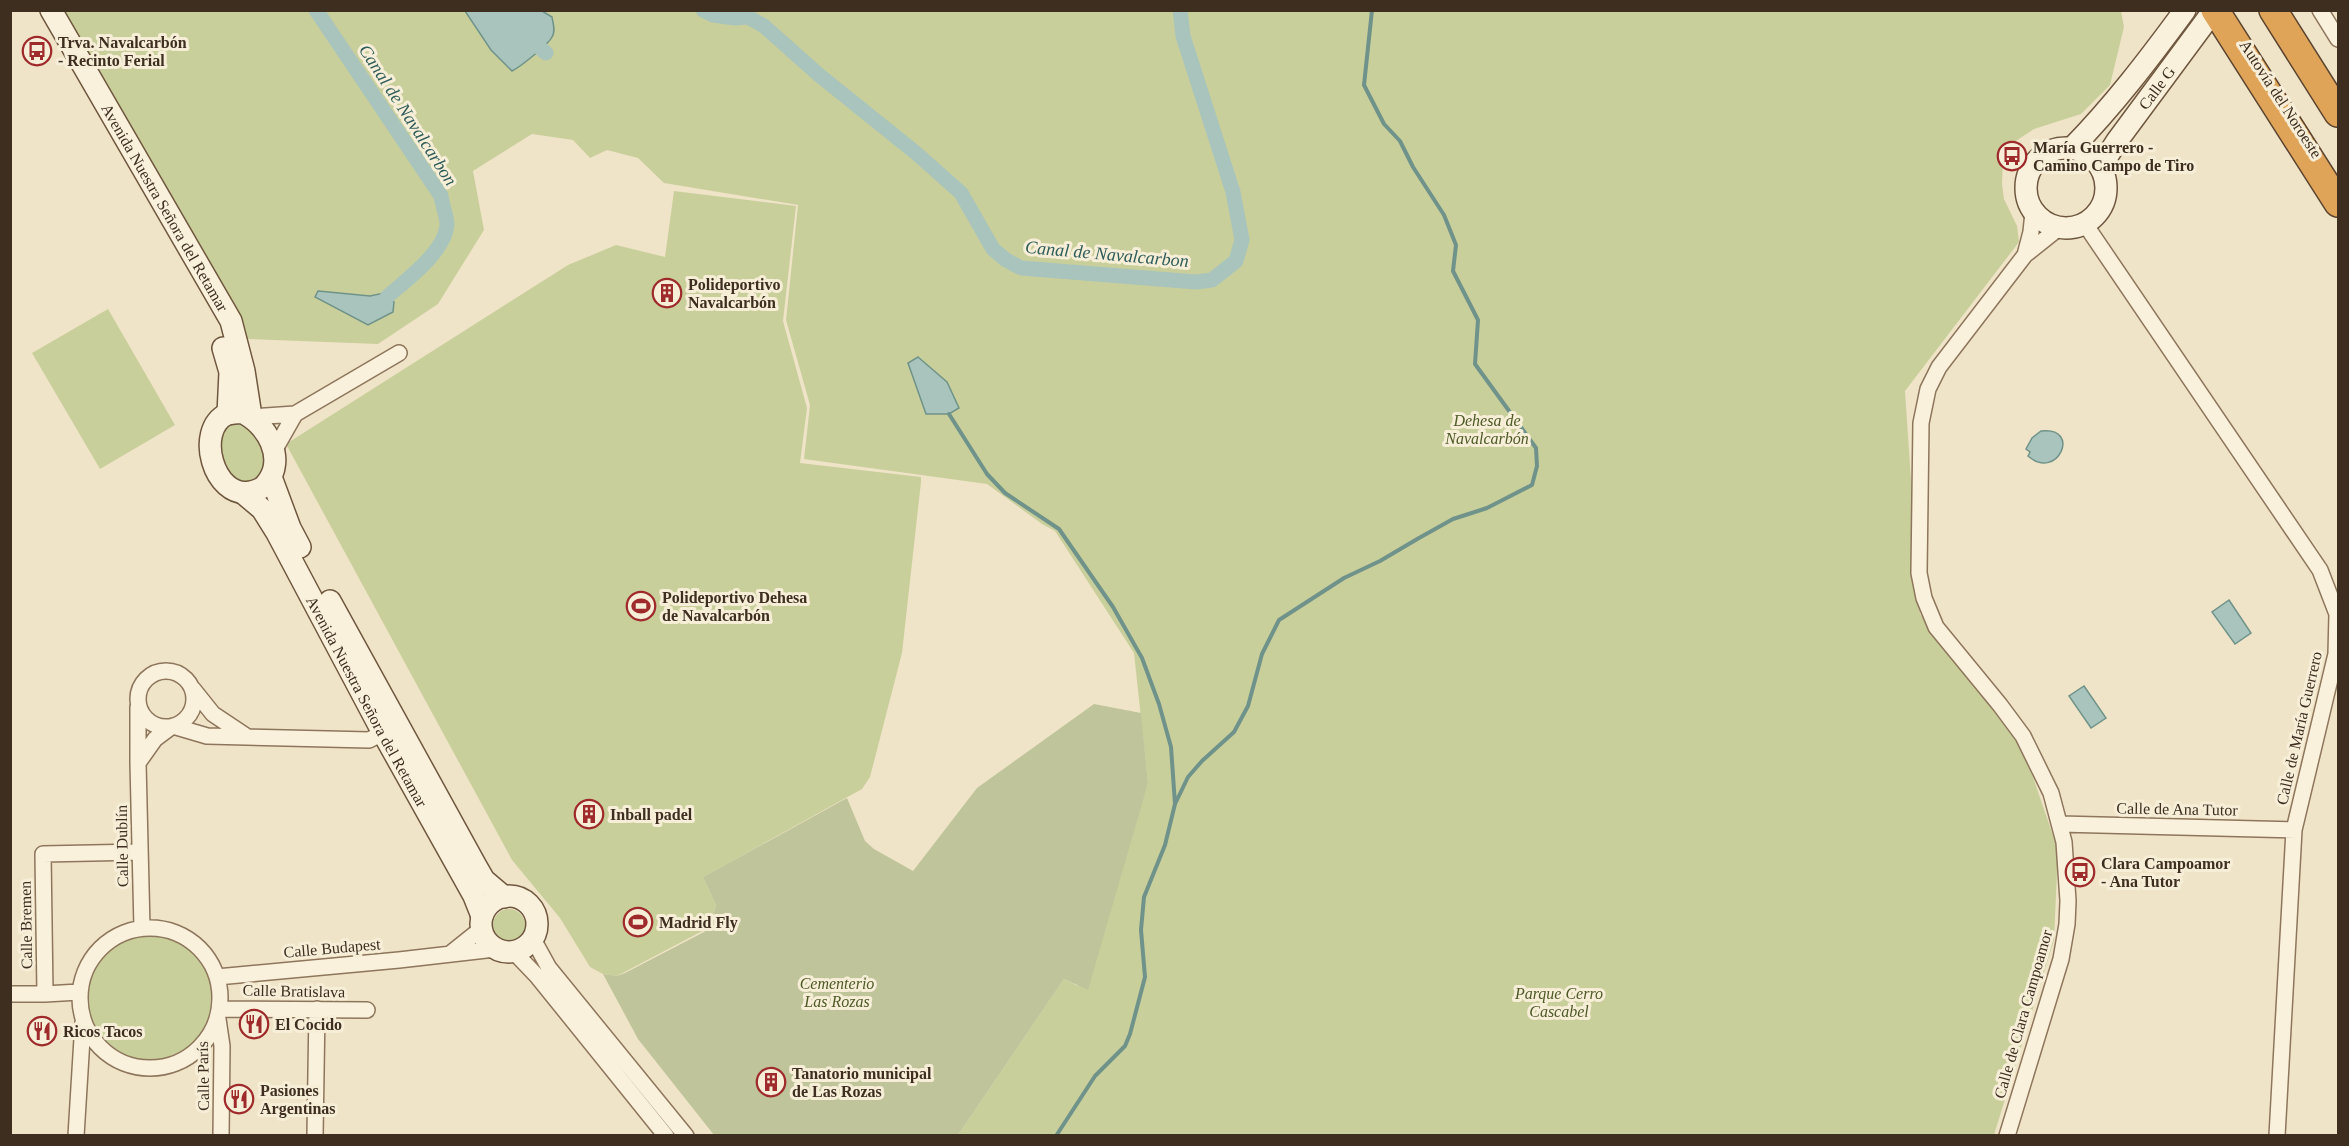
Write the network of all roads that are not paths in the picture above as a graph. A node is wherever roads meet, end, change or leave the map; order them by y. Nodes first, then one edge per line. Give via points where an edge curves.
1 (34, 10) edge
2 (51, 10) edge
3 (2185, 10) edge
4 (2215, 10) edge
5 (2224, 10) edge
6 (2273, 10) edge
7 (2320, 10) edge
8 (2338, 39) edge
9 (2338, 113) edge
10 (2072, 148) junction
11 (2101, 166) junction
12 (2338, 188) edge
13 (2338, 203) edge
14 (2033, 212) junction
15 (2085, 224) junction
16 (2059, 228) junction
17 (2025, 255) junction
18 (399, 353) dead end
19 (228, 414) junction
20 (295, 414) junction
21 (251, 417) junction
22 (274, 451) junction
23 (271, 477) junction
24 (243, 493) junction
25 (192, 688) junction
26 (138, 706) junction
27 (172, 727) junction
28 (383, 733) junction
29 (246, 736) junction
30 (138, 763) junction
31 (2060, 824) junction
32 (2294, 830) junction
33 (140, 852) junction
34 (504, 897) junction
35 (482, 922) junction
36 (142, 928) junction
37 (533, 939) junction
38 (504, 950) junction
39 (451, 953) junction
40 (217, 976) junction
41 (80, 992) junction
42 (10, 994) edge
43 (45, 994) junction
44 (317, 1009) junction
45 (367, 1010) dead end
46 (219, 1012) junction
47 (83, 1022) junction
48 (76, 1136) edge
49 (221, 1136) edge
50 (315, 1136) edge
51 (666, 1136) edge
52 (686, 1136) edge
53 (2007, 1136) edge
54 (2277, 1136) edge

1 - 19 street, Avenida Nuestra Señora del Retamar via 218,327 230,372
2 - 21 street, Avenida Nuestra Señora del Retamar via 231,321
3 - 10 street, Calle G via 2104,115
4 - 11 street, Calle G
4 - 13 highway
5 - 12 highway, Autovía del Noroeste
6 - 9 highway
7 - 8 street
10 - 11 street via 2088,154
10 - 14 street via 2048,152 2030,169 2025,191
11 - 15 street via 2106,180 2105,201
14 - 16 street
14 - 17 street, Calle de Clara Campoamor
15 - 16 street
15 - 32 street, Calle de María Guerrero via 2320,570 2337,614 2336,654
16 - 17 street, Calle de Clara Campoamor
17 - 31 street, Calle de Clara Campoamor via 1939,367 1928,389 1921,423 1919,573 1936,627 2023,736 2043,775
18 - 20 street
19 - 21 street via 241,412
19 - 24 street via 217,423 211,451 219,476 232,489
20 - 21 street
20 - 22 street
21 - 22 street via 269,436
22 - 23 street
23 - 24 street via 265,486
23 - 34 street, Avenida Nuestra Señora del Retamar via 294,536 476,866 484,880
24 - 28 street, Avenida Nuestra Señora del Retamar via 262,509 277,533
25 - 26 street via 174,672 161,671 147,678 139,691
25 - 27 street via 192,712
25 - 29 street via 213,714
26 - 27 street via 158,727
26 - 30 street, Calle Dublín
27 - 29 street via 207,736
27 - 30 street via 155,739
28 - 29 street via 369,740
28 - 35 street, Avenida Nuestra Señora del Retamar via 470,888
30 - 33 street, Calle Dublín
31 - 32 street, Calle de Ana Tutor
31 - 53 street, Calle de Clara Campoamor via 2068,901 2061,959
32 - 54 street, Calle de María Guerrero
33 - 36 street, Calle Dublín
33 - 43 street, Calle Bremen via 43,854
34 - 35 street via 486,907
34 - 37 street via 520,898 533,910 537,925
35 - 38 street via 488,944
35 - 39 street
36 - 40 street via 161,928 188,939 209,959
36 - 41 street via 126,932 99,949 89,962
37 - 38 street via 525,948
37 - 52 street via 549,968
38 - 39 street, Calle Budapest
38 - 51 street via 537,976
39 - 40 street, Calle Budapest
40 - 46 street
41 - 43 street
41 - 47 street
42 - 43 street
44 - 45 street, Calle Bratislava
44 - 46 street, Calle Bratislava
44 - 50 street
46 - 47 street via 198,1050 163,1067 143,1068 106,1053
46 - 49 street, Calle París
47 - 48 street

